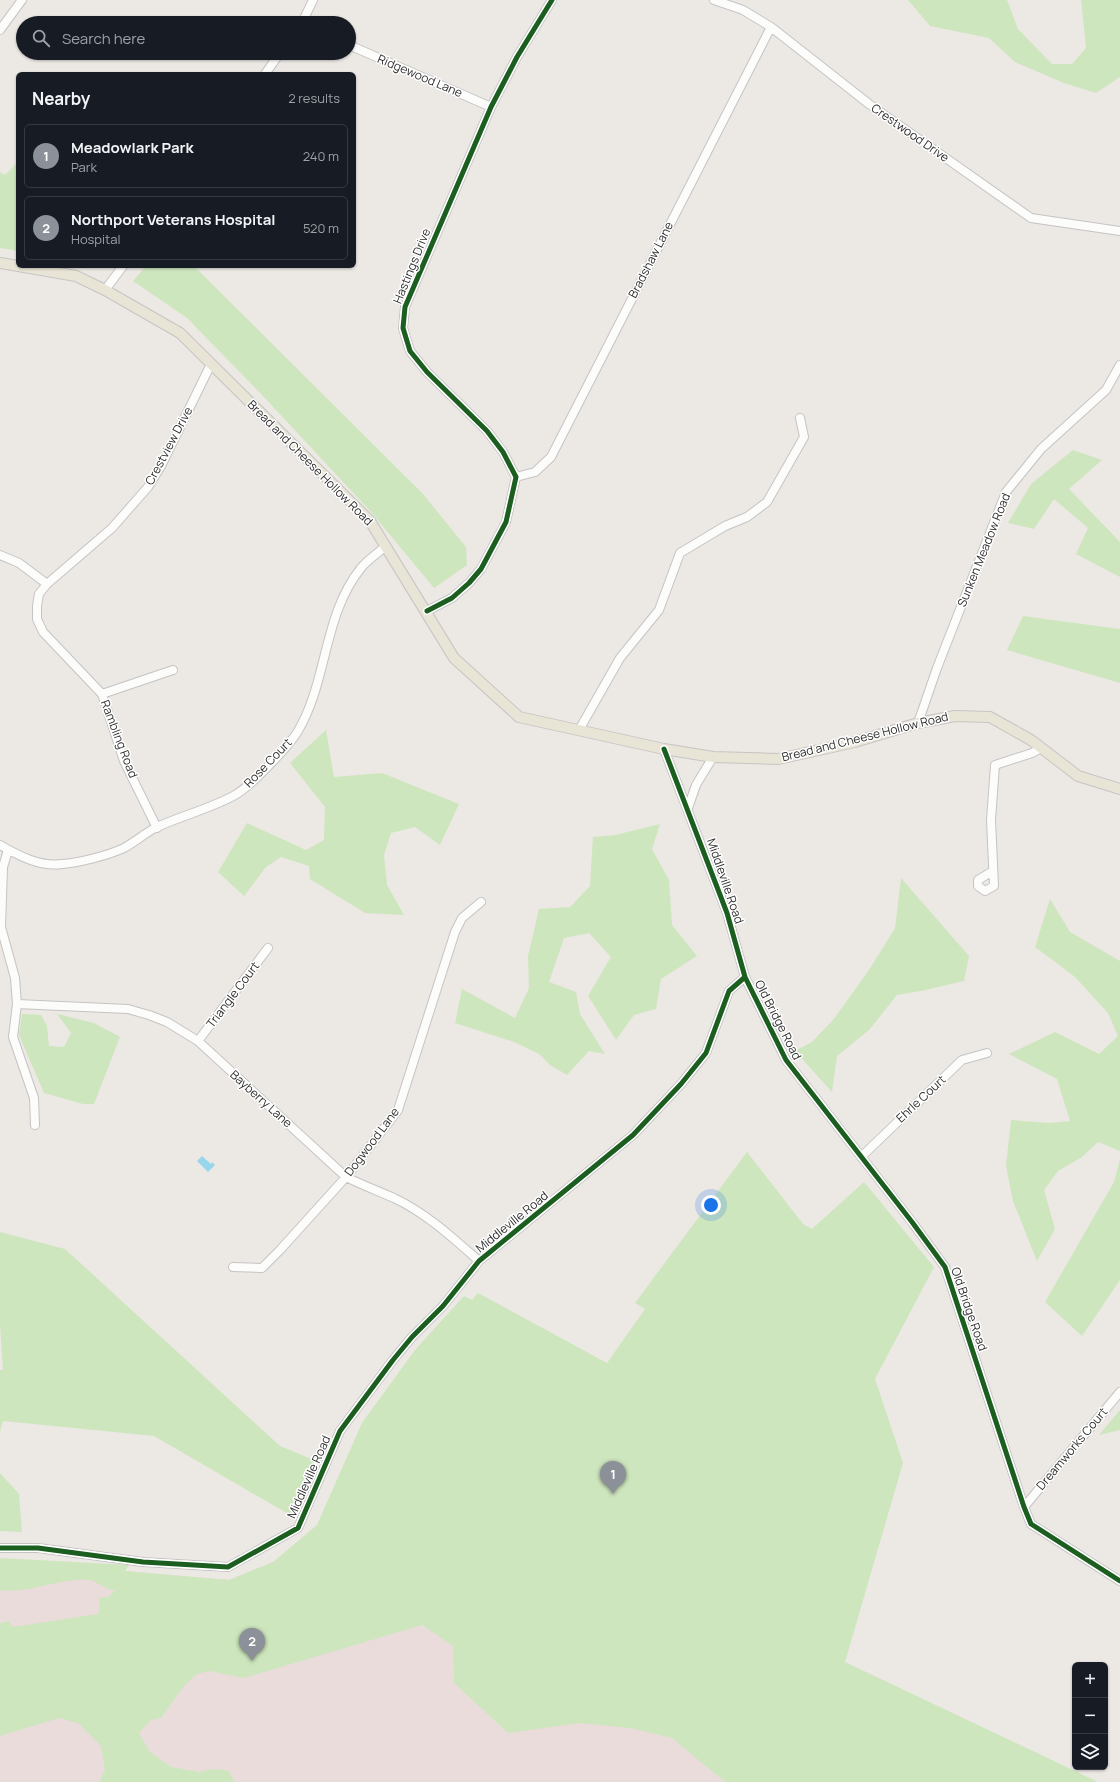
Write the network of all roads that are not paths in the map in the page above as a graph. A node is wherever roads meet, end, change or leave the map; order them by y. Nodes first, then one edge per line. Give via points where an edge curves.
1 (22, 0) edge
2 (313, 0) edge
3 (552, 0) edge
4 (714, 0) edge
5 (305, 16) edge
6 (771, 27) junction
7 (0, 30) edge
8 (356, 48) edge
9 (275, 60) edge
10 (266, 72) edge
11 (491, 106) junction
12 (1120, 231) edge
13 (0, 263) edge
14 (16, 266) edge
15 (29, 268) edge
16 (122, 268) edge
17 (105, 290) junction
18 (211, 364) junction
19 (1120, 365) edge
20 (800, 418) dead end
21 (516, 477) junction
22 (386, 546) junction
23 (0, 554) edge
24 (47, 584) junction
25 (427, 611) junction
26 (172, 670) dead end
27 (102, 694) junction
28 (918, 723) junction
29 (580, 730) junction
30 (1041, 748) junction
31 (664, 749) junction
32 (713, 758) junction
33 (1120, 789) edge
34 (688, 808) junction
35 (156, 828) junction
36 (0, 845) edge
37 (8, 850) junction
38 (993, 871) dead end
39 (481, 902) dead end
40 (268, 948) dead end
41 (745, 977) junction
42 (16, 1004) junction
43 (198, 1041) junction
44 (988, 1053) dead end
45 (35, 1125) dead end
46 (861, 1157) junction
47 (346, 1177) junction
48 (479, 1262) junction
49 (233, 1267) dead end
50 (1120, 1392) edge
51 (1024, 1507) junction
52 (0, 1548) edge
53 (1120, 1581) edge

1 - 7 street
2 - 5 street
3 - 11 street, Hastings Drive
4 - 6 street, Crestwood Drive via 743,10
6 - 12 street, Crestwood Drive via 870,104 1031,218
6 - 21 street, Bradshaw Lane via 551,457 535,472
8 - 11 street, Ridgewood Lane
9 - 10 street
11 - 21 street, Hastings Drive via 407,301 403,328 410,351 427,372 487,431 503,452
13 - 14 main road, Bread and Cheese Hollow Road
15 - 17 main road, Bread and Cheese Hollow Road via 76,276
16 - 17 street
17 - 18 main road, Bread and Cheese Hollow Road via 180,333
18 - 22 main road, Bread and Cheese Hollow Road via 370,521
18 - 24 street, Crestview Drive via 148,487 112,528
19 - 28 street, Sunken Meadow Road via 1106,390 1041,449 1006,492
20 - 29 street via 804,437 767,502 747,517 725,526 680,553 659,610 620,658
21 - 25 street via 506,522 481,569 452,598
22 - 25 main road, Bread and Cheese Hollow Road
22 - 35 street, Rose Court via 361,567 347,590 336,615 310,707 298,732 254,780 235,795
23 - 24 street via 19,563
24 - 27 street, Rambling Road via 39,594 36,606 37,619 43,632
25 - 29 main road, Bread and Cheese Hollow Road via 454,658 519,717
26 - 27 street
27 - 35 street, Rambling Road via 124,761
28 - 30 main road, Bread and Cheese Hollow Road via 955,716 990,716
28 - 32 main road, Bread and Cheese Hollow Road via 855,742 778,759
29 - 31 main road, Bread and Cheese Hollow Road
30 - 33 main road, Bread and Cheese Hollow Road via 1078,776
30 - 38 street via 995,765 991,820
31 - 32 main road, Bread and Cheese Hollow Road
31 - 34 street, Middleville Road
32 - 34 street via 696,785
34 - 41 street, Middleville Road via 727,913
35 - 37 street, Rose Court via 110,853 63,864 31,860
36 - 37 street, Rose Court
37 - 42 street via 3,867 1,927 15,978
39 - 47 street, Dogwood Lane via 462,918 455,932 398,1110
40 - 43 street, Triangle Court
41 - 46 street, Old Bridge Road via 786,1060
41 - 48 street, Middleville Road via 730,991 706,1053 681,1084 627,1141
42 - 43 street, Bayberry Lane via 128,1009 167,1022
42 - 45 street via 13,1037 34,1098
43 - 47 street, Bayberry Lane
44 - 46 street, Ehrle Court via 962,1060
46 - 51 street, Old Bridge Road via 945,1267
47 - 48 street, Bayberry Lane via 395,1198 427,1218
47 - 49 street, Dogwood Lane via 262,1268
48 - 52 street, Middleville Road via 393,1360 340,1431 298,1528 228,1568 143,1562 38,1548
50 - 51 street, Dreamworks Court
51 - 53 street, Old Bridge Road via 1031,1524

